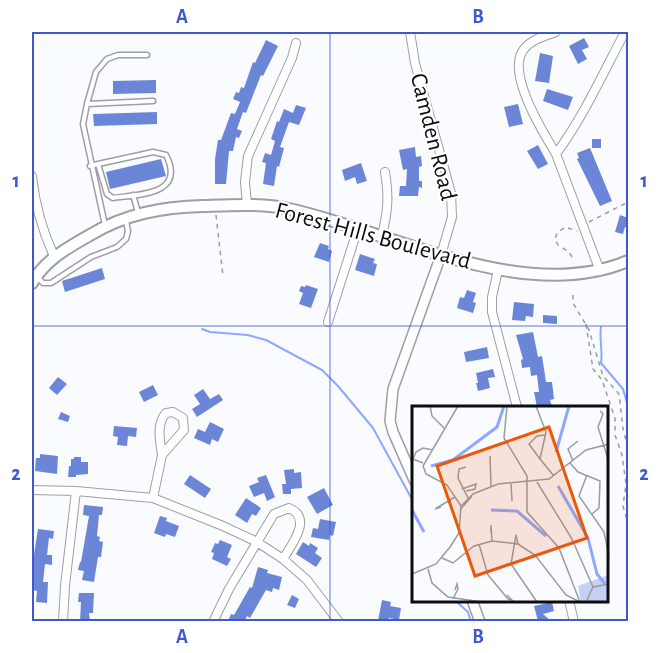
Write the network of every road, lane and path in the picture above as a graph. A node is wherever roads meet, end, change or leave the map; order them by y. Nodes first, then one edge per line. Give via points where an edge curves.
1 (410, 32) edge
2 (556, 32) edge
3 (622, 32) edge
4 (296, 43) dead end
5 (147, 55) dead end
6 (153, 101) dead end
7 (87, 104) junction
8 (556, 154) junction
9 (99, 164) junction
10 (90, 166) junction
11 (385, 172) dead end
12 (32, 176) edge
13 (134, 195) junction
14 (33, 197) edge
15 (628, 202) edge
16 (247, 205) junction
17 (215, 206) junction
18 (138, 213) junction
19 (124, 218) junction
20 (105, 226) junction
21 (585, 226) dead end
22 (358, 228) junction
23 (580, 232) dead end
24 (382, 236) junction
25 (441, 255) junction
26 (54, 256) junction
27 (572, 257) dead end
28 (628, 261) edge
29 (498, 270) junction
30 (600, 271) junction
31 (223, 276) dead end
32 (34, 280) edge
33 (573, 295) dead end
34 (328, 322) dead end
35 (586, 324) junction
36 (517, 406) edge
37 (628, 448) edge
38 (162, 455) junction
39 (412, 475) edge
40 (32, 490) edge
41 (76, 491) junction
42 (153, 498) junction
43 (628, 524) edge
44 (257, 542) junction
45 (283, 559) junction
46 (473, 602) edge
47 (569, 602) edge
48 (63, 621) edge
49 (213, 621) edge
50 (339, 621) edge
51 (480, 621) edge
52 (574, 621) edge

1 - 25 street, Camden Road via 451,193 452,217
2 - 8 street via 523,50 518,66 534,116
3 - 8 street via 606,71
4 - 16 street via 248,156
5 - 7 lane via 107,59 96,72
6 - 7 lane
7 - 10 lane via 83,124
8 - 30 street
9 - 10 lane
9 - 13 lane via 107,194 113,198
9 - 13 lane via 153,152 165,155 171,173 168,184
10 - 20 lane
11 - 24 street via 388,209
12 - 14 street
13 - 18 lane
14 - 26 street
15 - 21 path
16 - 17 main road, Forest Hills Boulevard
16 - 22 main road, Forest Hills Boulevard via 287,209
17 - 18 main road, Forest Hills Boulevard
17 - 31 path
18 - 19 main road, Forest Hills Boulevard
19 - 20 main road, Forest Hills Boulevard
19 - 32 lane via 128,231 117,247 91,257 51,284
20 - 26 main road, Forest Hills Boulevard
22 - 24 main road, Forest Hills Boulevard
22 - 34 street
23 - 27 path via 566,227 555,239
24 - 25 main road, Forest Hills Boulevard
25 - 29 main road, Forest Hills Boulevard
25 - 39 street, Camden Road via 393,389 390,410 393,432
26 - 32 main road, Forest Hills Boulevard
28 - 30 main road, Forest Hills Boulevard
29 - 30 main road, Forest Hills Boulevard via 529,274
29 - 36 street via 492,312
33 - 35 path via 573,303
35 - 37 path via 603,376 619,394
35 - 43 path via 594,369 602,380 615,418
38 - 38 street via 184,430 183,418 173,412 166,413 160,422
38 - 42 street
40 - 41 street
41 - 42 street
41 - 48 street
42 - 44 street
44 - 45 street
44 - 45 street via 274,514 285,508 293,510 300,518 299,532
44 - 49 street
45 - 50 street via 307,580
46 - 51 street
47 - 52 street

